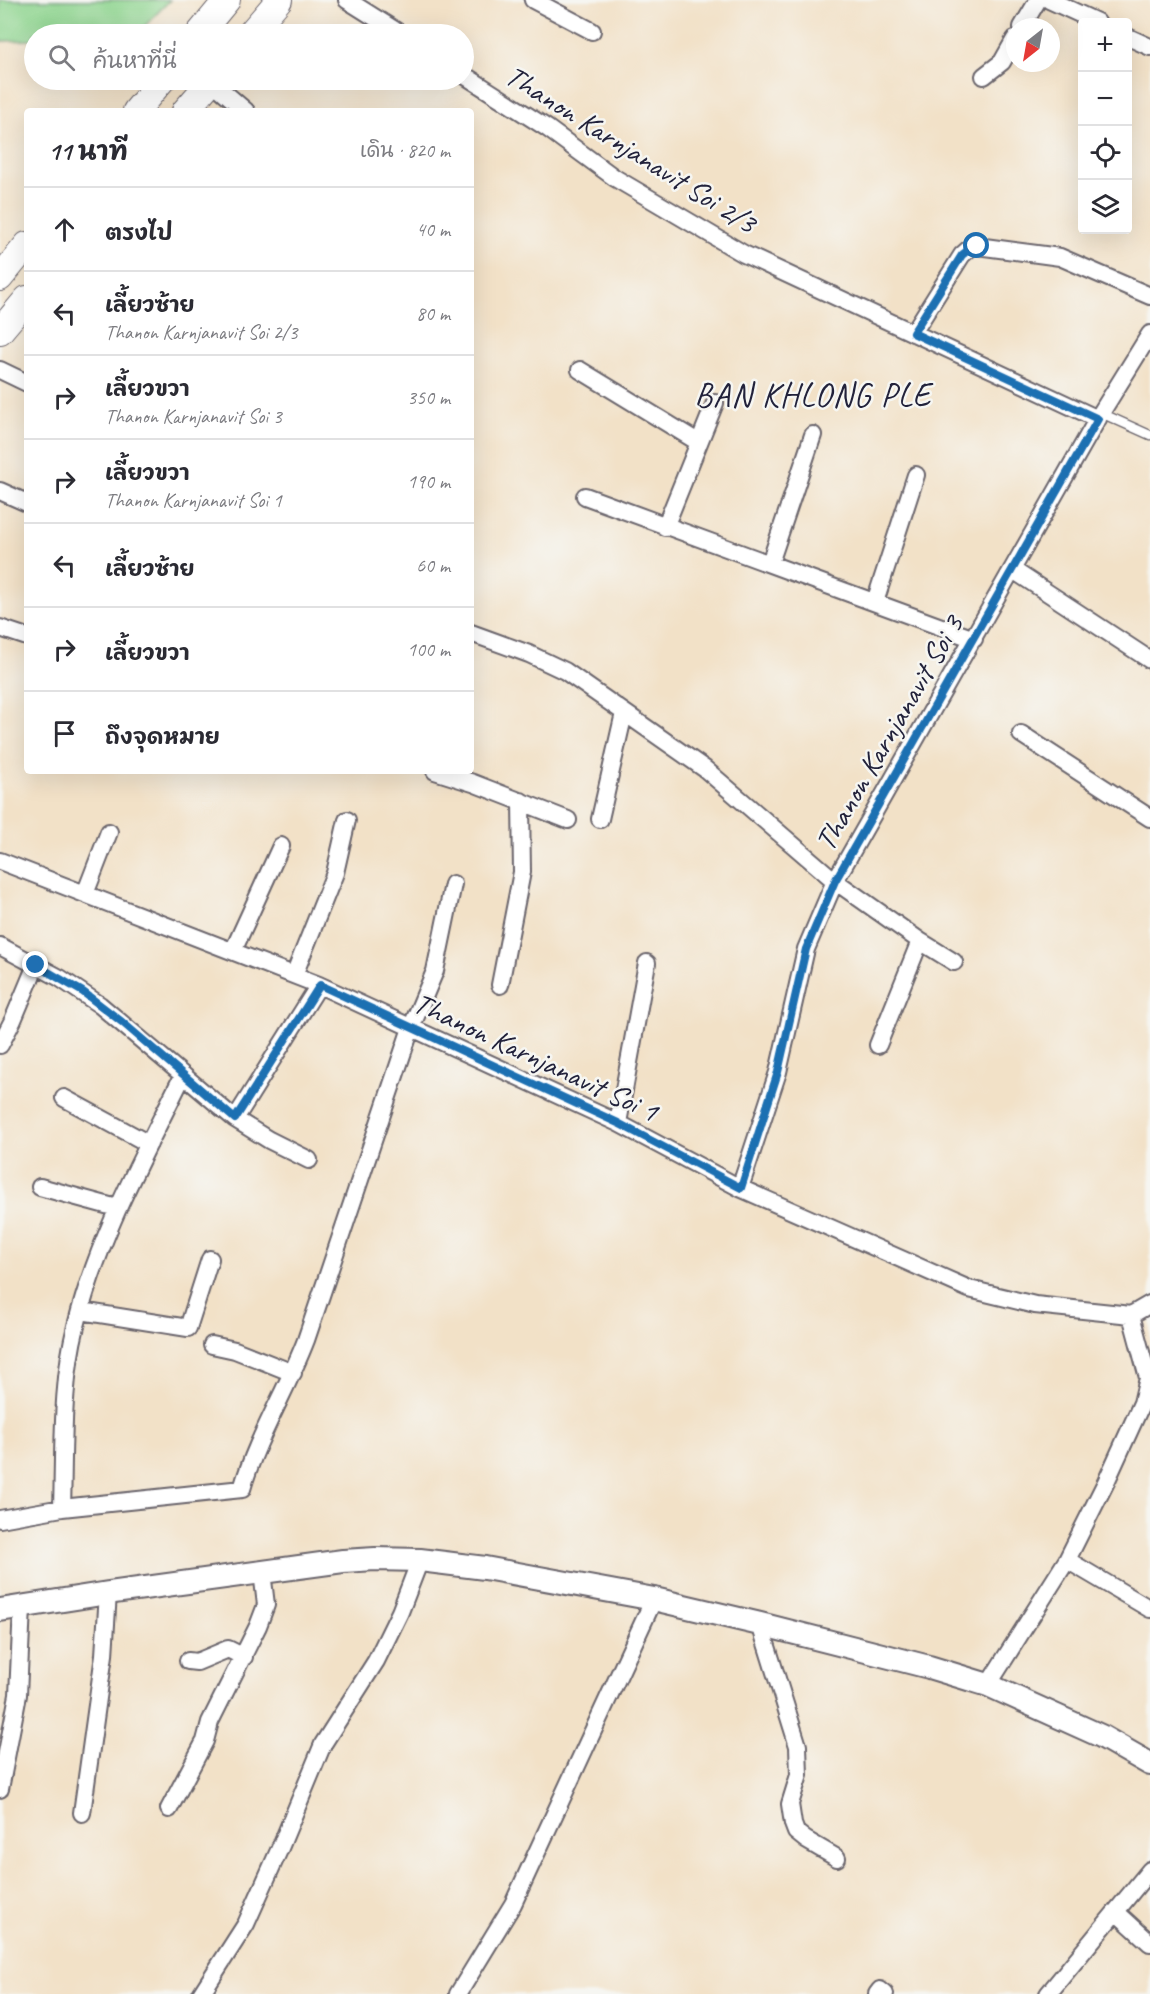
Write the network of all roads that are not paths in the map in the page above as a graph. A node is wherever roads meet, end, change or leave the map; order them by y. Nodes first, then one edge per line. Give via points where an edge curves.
1 (227, 0) edge
2 (279, 0) edge
3 (347, 0) edge
4 (533, 0) edge
5 (1038, 0) edge
6 (1049, 0) edge
7 (1027, 18) edge
8 (1088, 18) edge
9 (207, 24) edge
10 (259, 24) edge
11 (384, 24) edge
12 (592, 31) dead end
13 (1132, 39) edge
14 (1150, 47) edge
15 (1006, 55) edge
16 (984, 76) dead end
17 (474, 81) edge
18 (154, 90) edge
19 (203, 90) edge
20 (222, 90) edge
21 (139, 108) edge
22 (188, 108) edge
23 (243, 108) edge
24 (24, 248) edge
25 (0, 278) edge
26 (1150, 297) edge
27 (24, 303) edge
28 (0, 331) edge
29 (913, 333) junction
30 (1150, 334) edge
31 (0, 370) edge
32 (580, 370) dead end
33 (24, 382) edge
34 (715, 403) dead end
35 (1100, 416) junction
36 (813, 435) dead end
37 (1150, 435) edge
38 (698, 442) junction
39 (916, 475) dead end
40 (0, 491) edge
41 (585, 496) dead end
42 (24, 502) edge
43 (665, 527) junction
44 (770, 563) junction
45 (1013, 570) junction
46 (875, 602) junction
47 (0, 628) edge
48 (474, 634) edge
49 (24, 636) edge
50 (974, 639) junction
51 (1150, 660) edge
52 (624, 713) junction
53 (1021, 734) dead end
54 (444, 774) edge
55 (521, 801) junction
56 (1150, 818) edge
57 (600, 819) dead end
58 (347, 820) dead end
59 (568, 820) dead end
60 (109, 832) dead end
61 (281, 846) dead end
62 (0, 861) edge
63 (835, 881) junction
64 (453, 884) dead end
65 (85, 894) junction
66 (920, 941) junction
67 (0, 946) edge
68 (233, 951) junction
69 (954, 962) dead end
70 (647, 963) dead end
71 (36, 965) junction
72 (294, 975) junction
73 (320, 985) junction
74 (500, 985) dead end
75 (411, 1028) junction
76 (0, 1045) edge
77 (878, 1045) dead end
78 (183, 1075) junction
79 (64, 1098) dead end
80 (235, 1119) junction
81 (618, 1123) junction
82 (149, 1144) junction
83 (309, 1160) dead end
84 (40, 1187) dead end
85 (741, 1188) junction
86 (117, 1208) junction
87 (210, 1259) dead end
88 (1150, 1304) edge
89 (81, 1311) junction
90 (1131, 1315) junction
91 (212, 1346) dead end
92 (293, 1373) junction
93 (62, 1508) junction
94 (0, 1519) edge
95 (420, 1560) junction
96 (1067, 1560) junction
97 (262, 1572) junction
98 (108, 1593) junction
99 (654, 1599) junction
100 (22, 1606) junction
101 (1150, 1609) edge
102 (0, 1610) edge
103 (760, 1624) junction
104 (244, 1657) junction
105 (188, 1661) dead end
106 (987, 1685) junction
107 (1150, 1764) edge
108 (0, 1790) edge
109 (169, 1809) dead end
110 (82, 1813) dead end
111 (837, 1858) dead end
112 (1150, 1870) edge
113 (1116, 1912) junction
114 (1150, 1943) edge
115 (201, 1994) edge
116 (458, 1994) edge
117 (877, 1994) edge
118 (885, 1994) edge
119 (1048, 1994) edge

1 - 9 main road
2 - 10 main road
3 - 11 street
4 - 12 street
5 - 7 street
6 - 8 street
13 - 14 street
15 - 16 street
17 - 29 street, Thanon Karnjanavit Soi 2/3 via 677,216 744,254
18 - 21 main road
19 - 22 main road
20 - 23 street
24 - 25 main road
26 - 29 street via 1060,257 977,246 962,255
27 - 28 main road
29 - 35 street, Thanon Karnjanavit Soi 2/3
30 - 35 street, Thanon Karnjanavit Soi 3
31 - 33 street
32 - 38 street
34 - 38 street
35 - 37 lane
35 - 45 street, Thanon Karnjanavit Soi 3
36 - 44 street
38 - 43 street
39 - 46 street
40 - 42 street
41 - 43 street
43 - 44 street
44 - 46 street
45 - 50 street, Thanon Karnjanavit Soi 3
45 - 51 street
46 - 50 street
47 - 49 street
48 - 52 street via 548,662
50 - 63 street, Thanon Karnjanavit Soi 3
52 - 57 street
52 - 63 street via 705,769
53 - 56 street
54 - 55 street
55 - 59 street
55 - 74 street via 522,872
58 - 72 street via 335,873
60 - 65 street
61 - 68 street
62 - 65 street, Thanon Karnjanavit Soi 1
63 - 66 street
63 - 85 street, Thanon Karnjanavit Soi 3 via 806,949 778,1072
64 - 75 street via 435,971
65 - 68 street, Thanon Karnjanavit Soi 1
66 - 69 street
66 - 77 street
67 - 71 street
68 - 72 street, Thanon Karnjanavit Soi 1
70 - 81 street
71 - 76 street
71 - 78 street via 100,1005
72 - 73 street, Thanon Karnjanavit Soi 1
73 - 75 street, Thanon Karnjanavit Soi 1
73 - 80 street
75 - 81 street, Thanon Karnjanavit Soi 1
75 - 92 street
78 - 80 street
78 - 82 street
79 - 82 street
80 - 83 street
81 - 85 street, Thanon Karnjanavit Soi 1
82 - 86 street
84 - 86 street
85 - 90 street, Thanon Karnjanavit Soi 1 via 969,1288 1035,1305
86 - 89 street
87 - 89 street via 188,1328
88 - 90 street
89 - 93 street via 66,1388
90 - 96 street via 1148,1378 1145,1395
91 - 92 street via 235,1350
92 - 93 street via 250,1461 242,1489
93 - 94 street
95 - 97 street via 353,1560
95 - 99 street via 561,1580
95 - 115 street via 376,1661 323,1744 246,1924
96 - 101 street
96 - 106 street
97 - 98 street
97 - 104 street via 266,1605
98 - 100 street
98 - 110 street via 104,1655
99 - 103 street
99 - 116 street via 513,1904
100 - 102 street
100 - 108 street via 18,1695
103 - 106 street
103 - 111 street via 798,1746 799,1775 790,1804 793,1824 806,1840
104 - 105 street via 228,1649 197,1662
104 - 109 street
106 - 107 street via 1101,1736
112 - 113 street
113 - 114 street
113 - 119 street
117 - 118 street via 880,1990

